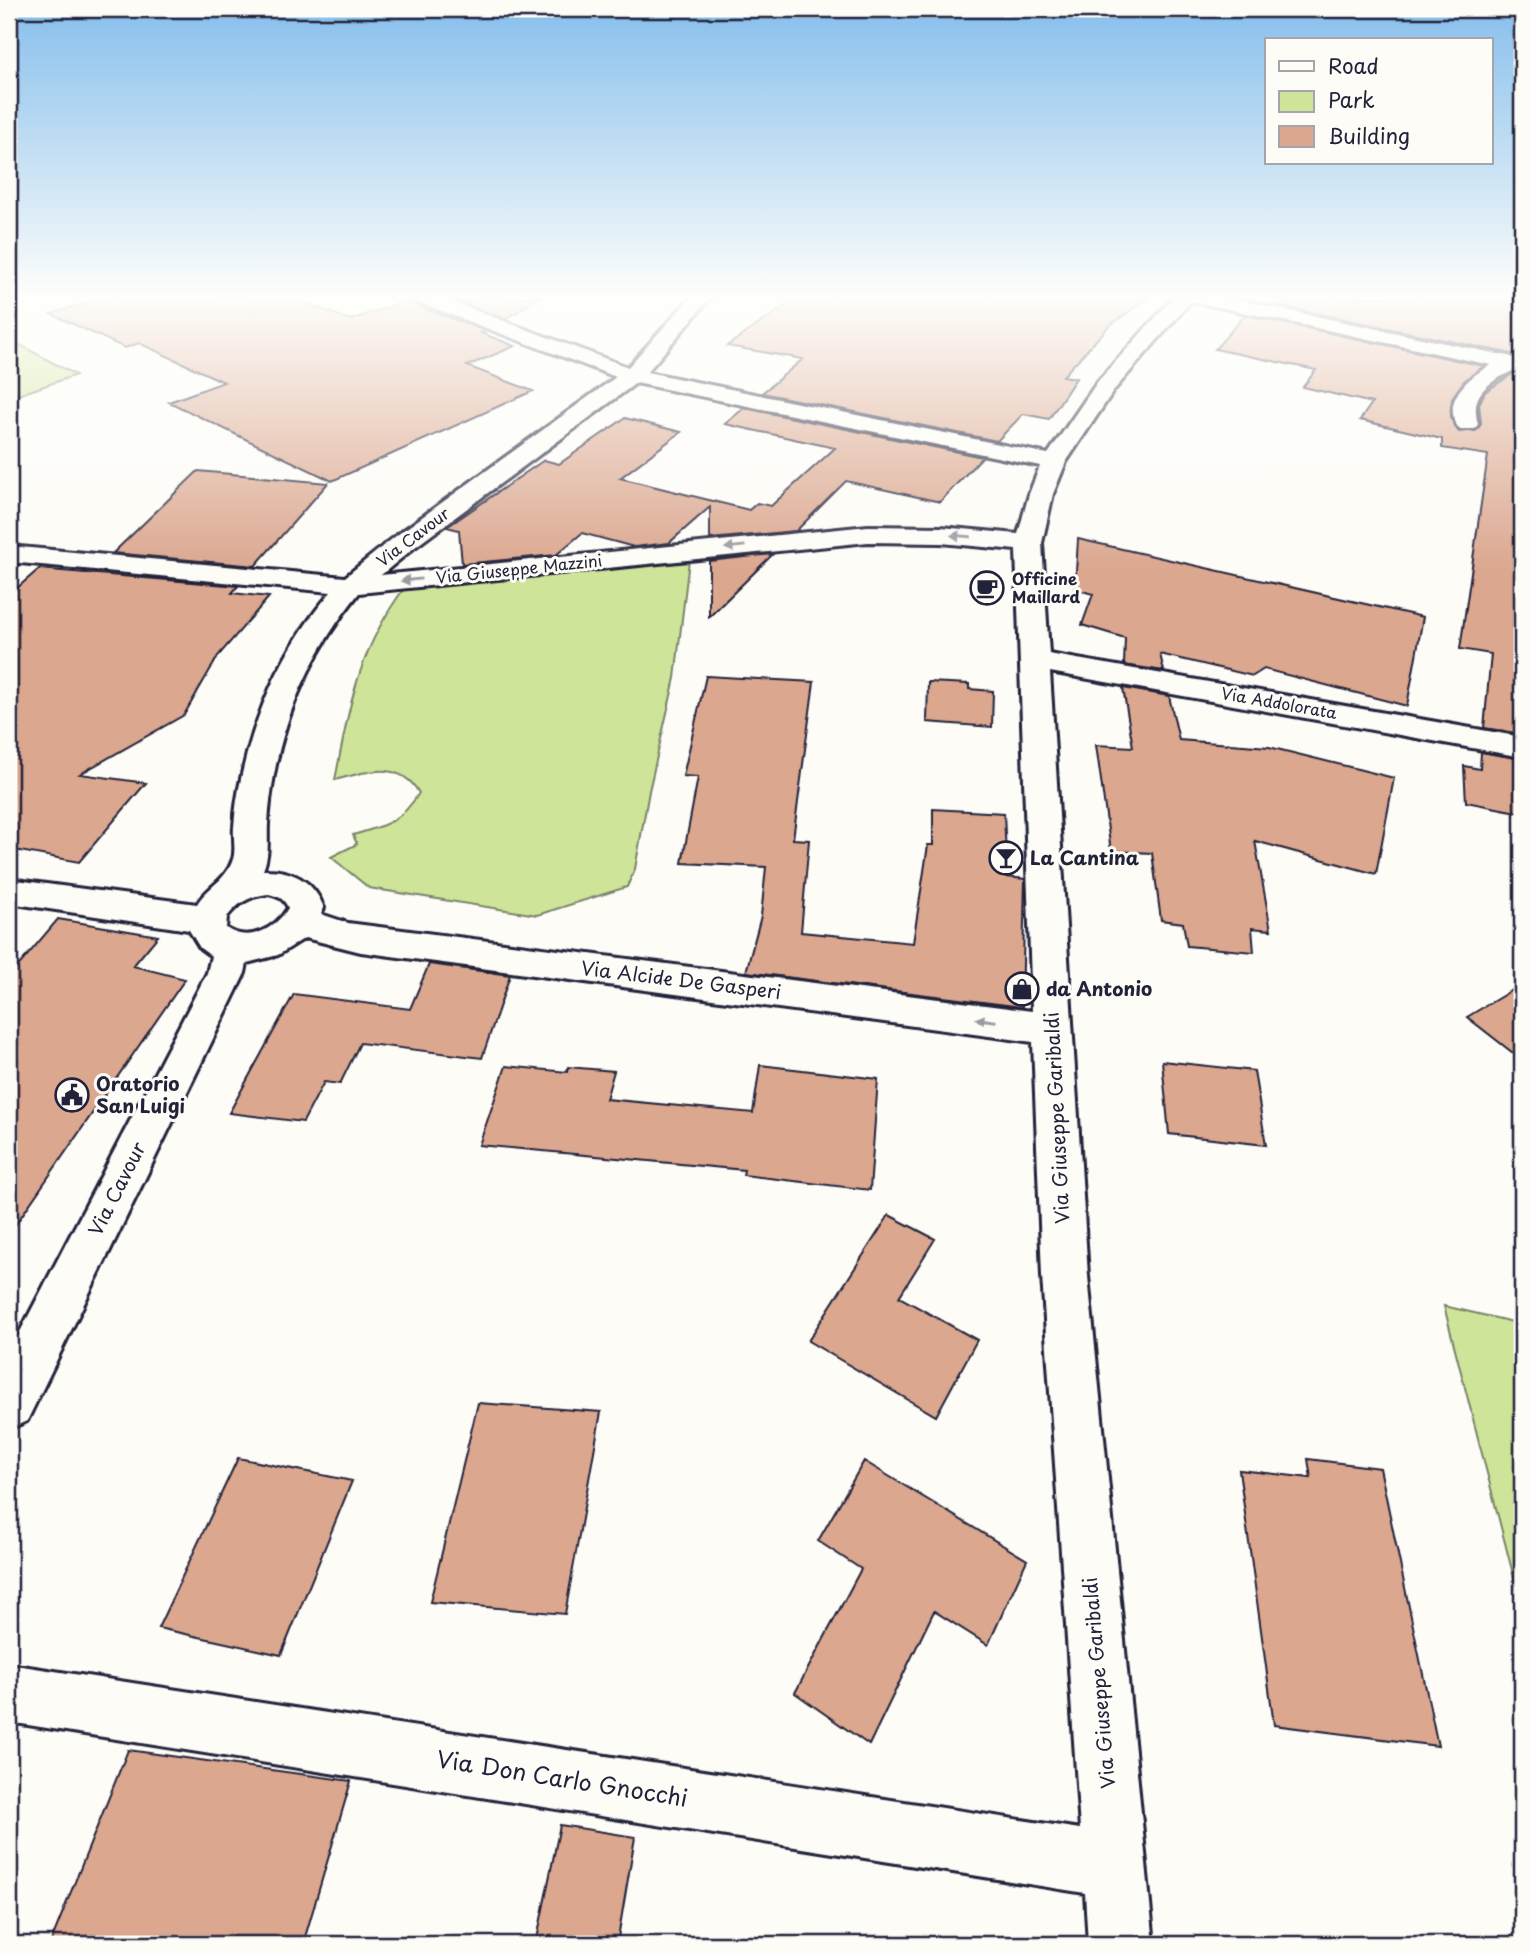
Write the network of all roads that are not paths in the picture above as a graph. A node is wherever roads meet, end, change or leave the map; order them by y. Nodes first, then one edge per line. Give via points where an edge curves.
1 (615, 388) edge
2 (692, 388) edge
3 (1105, 388) edge
4 (1473, 388) edge
5 (1467, 424) dead end
6 (1054, 462) junction
7 (1029, 542) junction
8 (9, 554) edge
9 (351, 586) junction
10 (1035, 660) junction
11 (1522, 747) edge
12 (9, 891) edge
13 (229, 896) junction
14 (303, 924) junction
15 (235, 956) junction
16 (1053, 1029) junction
17 (9, 1404) edge
18 (9, 1693) edge
19 (1115, 1866) junction
20 (1121, 1944) edge

1 - 9 street, Via Cavour
2 - 6 street
3 - 6 street, Via Giuseppe Garibaldi
4 - 5 street via 1464,408
6 - 7 street, Via Giuseppe Garibaldi
7 -> 9 street, Via Giuseppe Mazzini via 868,534
7 - 10 street, Via Giuseppe Garibaldi
8 - 9 street, Via Giuseppe Mazzini
9 - 13 street, Via Cavour via 314,634 277,706 258,774 251,824
10 - 11 street, Via Addolorata
10 - 16 street, Via Giuseppe Garibaldi
12 - 13 street
13 - 14 street via 290,885 302,894 306,908
13 - 15 street via 211,937
14 - 15 street via 281,940
16 -> 14 street, Via Alcide De Gasperi via 397,944
15 - 17 street, Via Cavour
16 - 19 street, Via Giuseppe Garibaldi via 1065,1276
18 - 19 street, Via Don Carlo Gnocchi
19 - 20 street, Via Giuseppe Garibaldi

